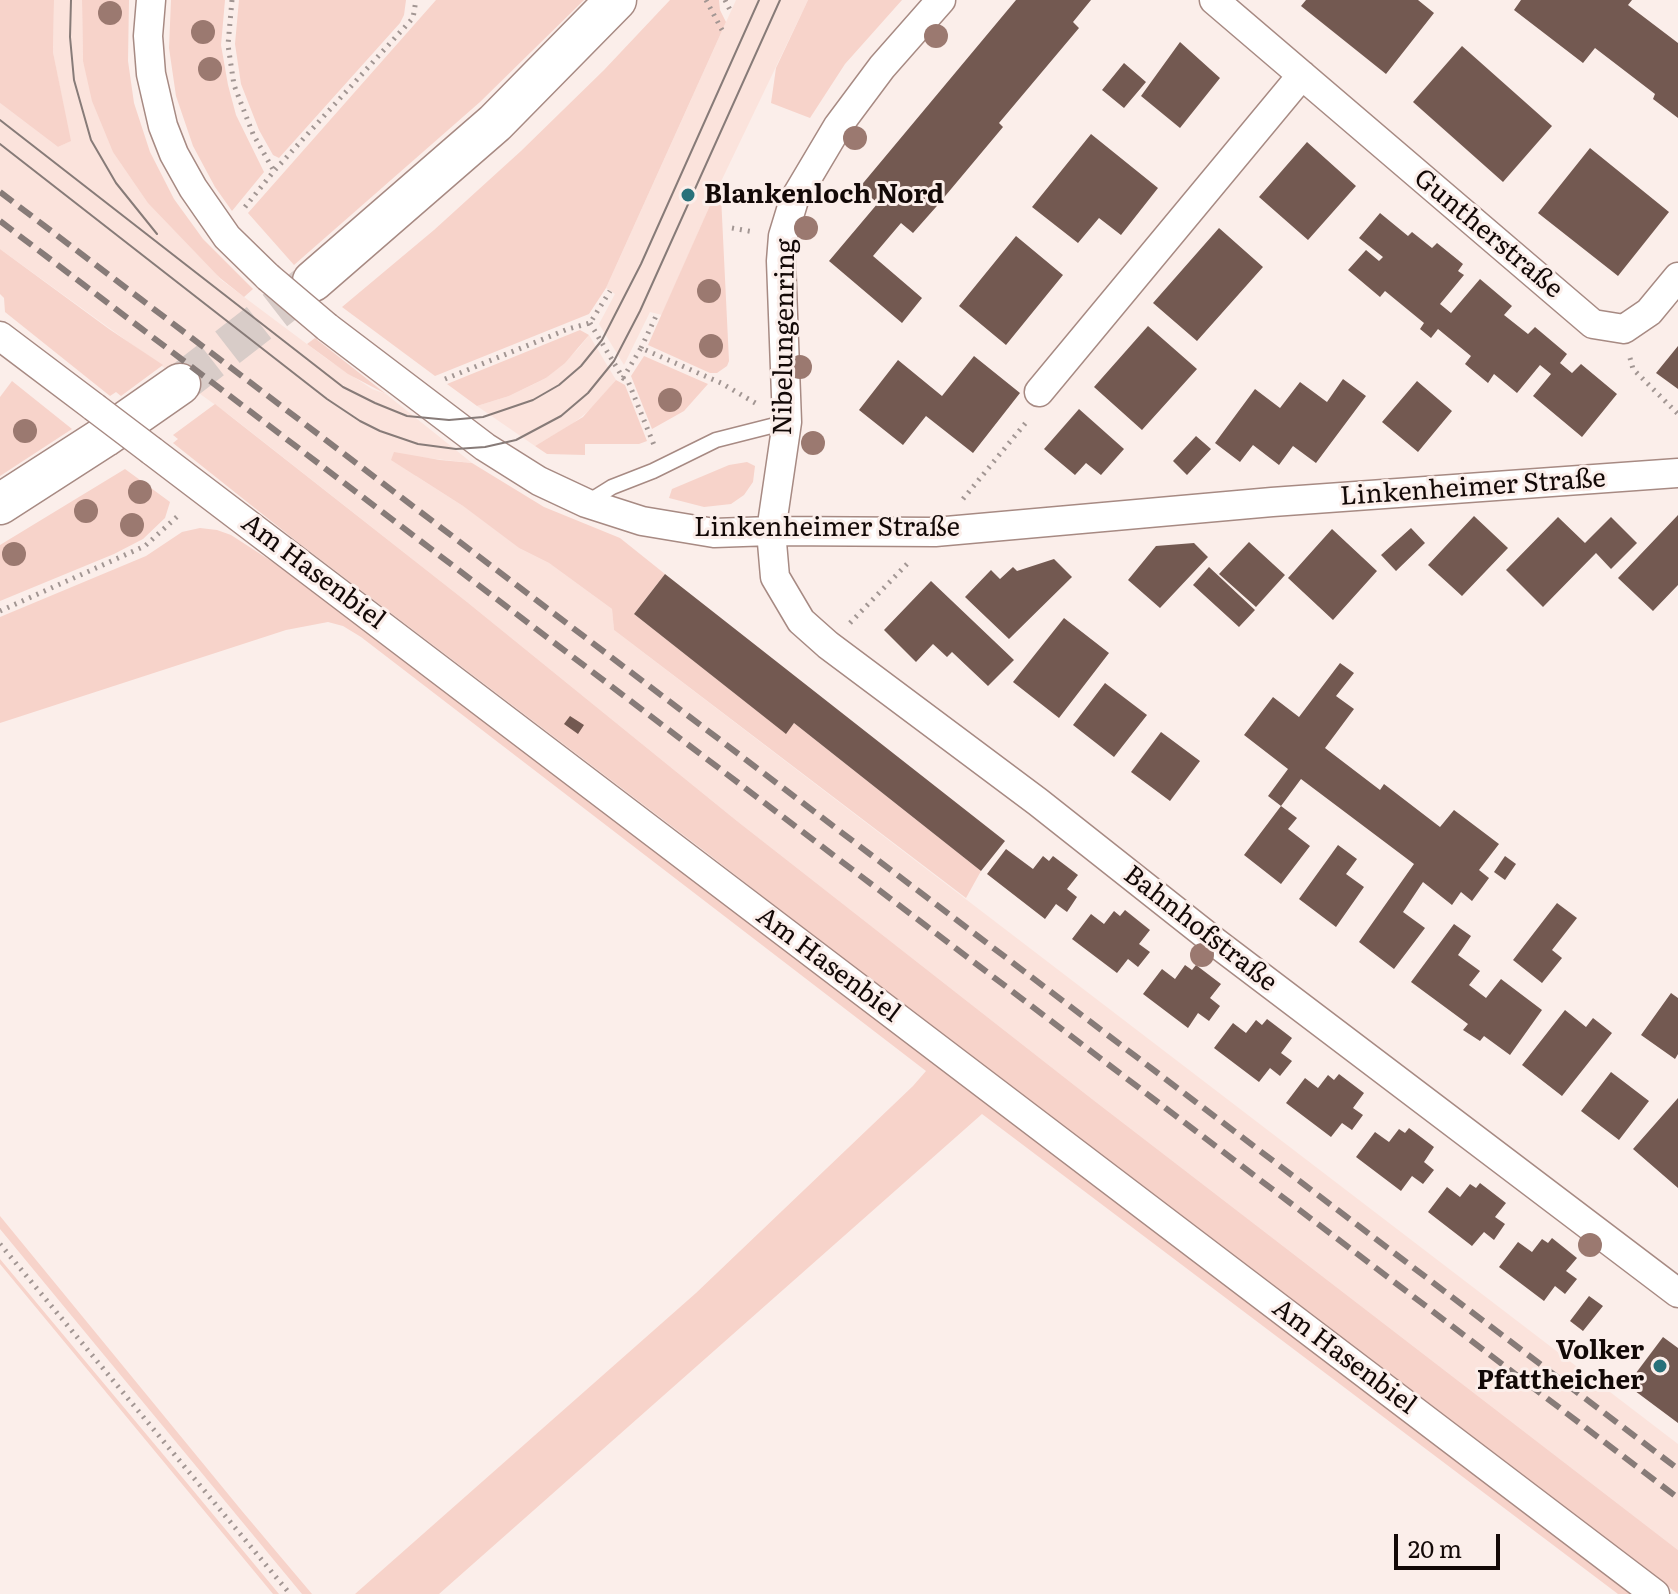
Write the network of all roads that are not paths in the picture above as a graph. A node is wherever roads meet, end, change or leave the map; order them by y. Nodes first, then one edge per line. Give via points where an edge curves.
1 (151, 0) edge
2 (616, 0) edge
3 (941, 0) edge
4 (1214, 0) edge
5 (1302, 75) junction
6 (1678, 277) edge
7 (313, 281) tunnel mouth
8 (0, 336) edge
9 (180, 384) tunnel mouth
10 (1039, 392) road end
11 (787, 422) junction
12 (1678, 473) edge
13 (586, 503) junction
14 (0, 504) edge
15 (771, 531) junction
16 (1678, 1293) edge
17 (1655, 1594) edge

1 - 13 street, Linkenheimer Straße, bridge via 151,74 163,126 193,188 227,237 327,327 485,447
2 - 7 main road via 495,123
3 - 11 street, Nibelungenring via 838,126 794,200 781,261
4 - 5 street, Guntherstraße
5 - 6 street, Guntherstraße via 1593,324 1624,329 1649,312
5 - 10 street
8 - 17 street, Am Hasenbiel, bridge
9 - 14 main road
11 - 13 lane via 716,440
11 - 15 street, Nibelungenring
12 - 15 street, Linkenheimer Straße via 935,532
13 - 15 street, Linkenheimer Straße via 642,521 714,533
15 - 16 street, Bahnhofstraße via 775,577 801,621 828,645

